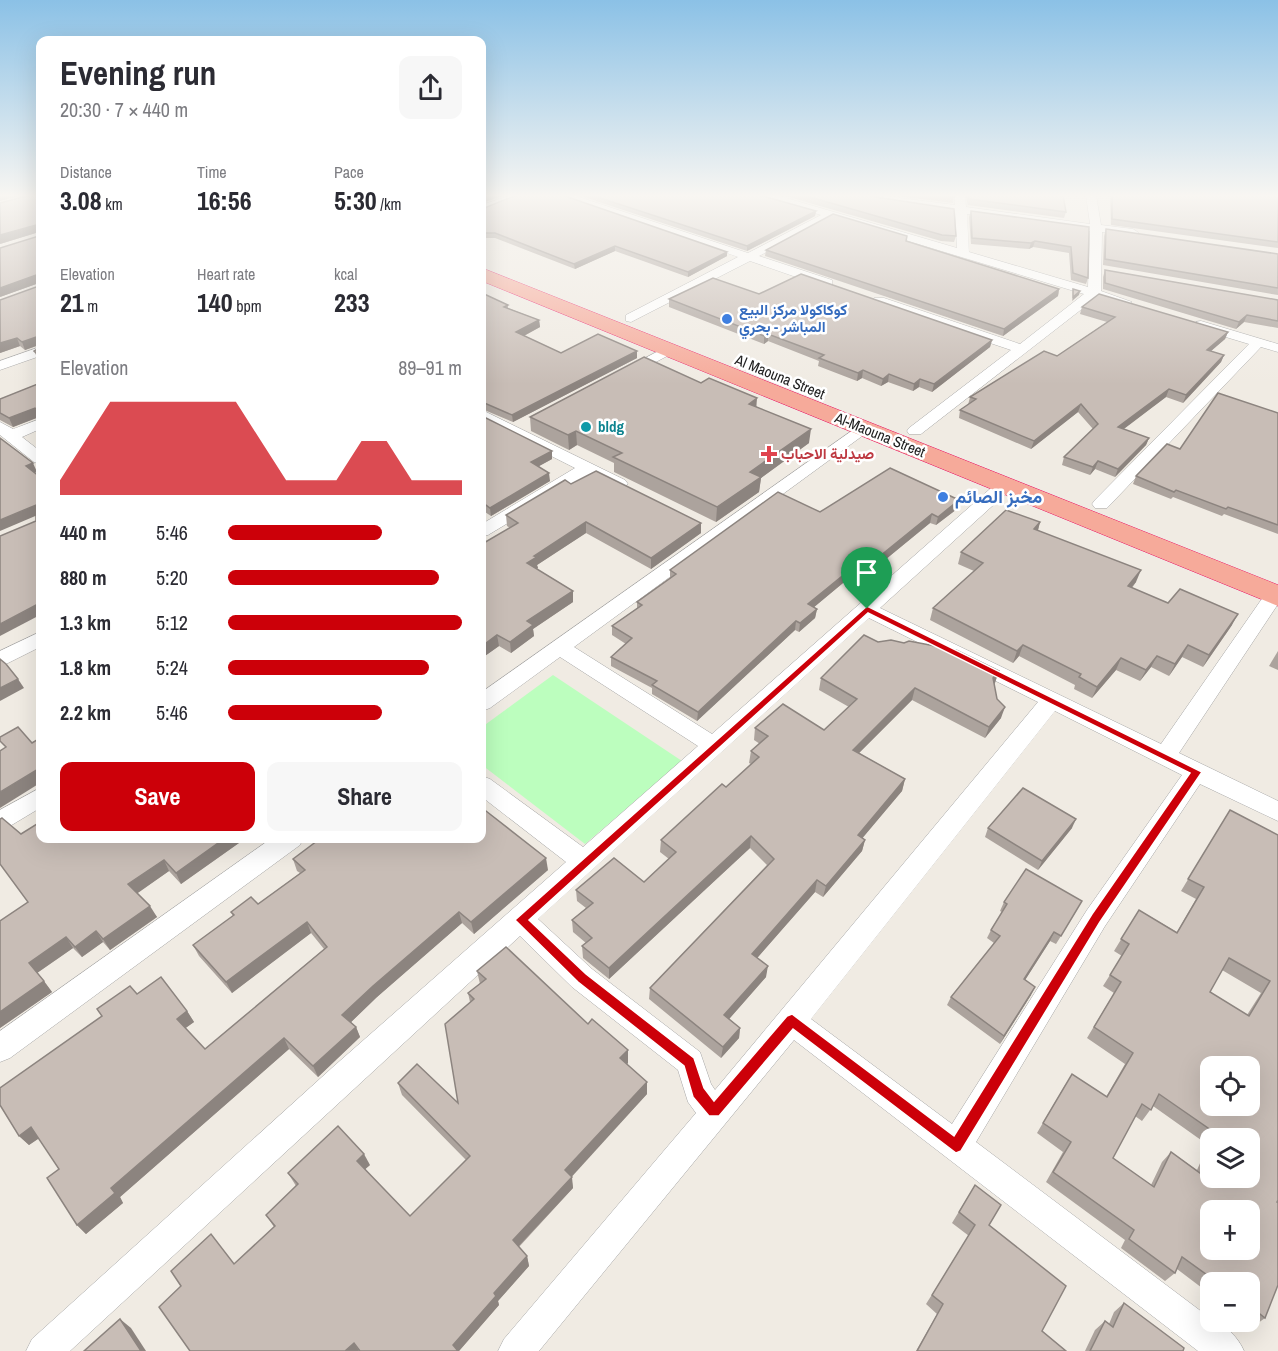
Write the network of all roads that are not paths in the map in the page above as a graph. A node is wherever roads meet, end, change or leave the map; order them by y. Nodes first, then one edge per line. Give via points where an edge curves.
1 (746, 258) edge
2 (751, 258) edge
3 (980, 258) edge
4 (1101, 258) edge
5 (486, 261) edge
6 (486, 276) edge
7 (836, 286) edge
8 (1095, 293) junction
9 (868, 297) edge
10 (1138, 306) edge
11 (631, 318) junction
12 (1192, 322) edge
13 (1258, 342) junction
14 (1278, 348) edge
15 (1022, 349) junction
16 (668, 350) junction
17 (36, 352) edge
18 (0, 366) edge
19 (616, 377) edge
20 (486, 417) edge
21 (534, 420) edge
22 (36, 425) edge
23 (863, 428) junction
24 (513, 431) junction
25 (915, 431) junction
26 (5, 432) edge
27 (36, 456) edge
28 (587, 468) junction
29 (1005, 485) junction
30 (630, 489) edge
31 (1101, 504) junction
32 (486, 529) edge
33 (1277, 588) edge
34 (867, 609) junction
35 (36, 641) edge
36 (559, 647) junction
37 (0, 660) edge
38 (486, 700) edge
39 (1051, 700) junction
40 (713, 745) junction
41 (1165, 756) junction
42 (1196, 772) junction
43 (486, 788) edge
44 (36, 800) edge
45 (1278, 812) edge
46 (0, 822) edge
47 (284, 843) edge
48 (584, 862) junction
49 (521, 920) junction
50 (792, 1021) junction
51 (0, 1048) edge
52 (714, 1112) junction
53 (956, 1146) junction
54 (44, 1351) edge
55 (516, 1351) edge
56 (1226, 1351) edge

1 - 11 street
2 - 7 street
3 - 8 street
4 - 8 street via 1103,271
5 - 11 highway, Al Maouna Street
6 - 16 highway, Al-Maouna Street
8 - 10 street
8 - 15 street
9 - 15 street
11 - 25 highway, Al Maouna Street
12 - 13 street
13 - 14 street
13 - 31 street
15 - 25 street
16 - 19 street
16 - 23 highway, Al-Maouna Street
17 - 18 street
20 - 24 street
21 - 24 street
22 - 26 street
23 - 29 highway, Al-Maouna Street
23 - 36 street via 711,529
24 - 28 street
25 - 31 highway, Al Maouna Street
26 - 27 street
28 - 30 street
28 - 32 street
29 - 33 highway, Al-Maouna Street
29 - 34 street
31 - 33 highway, Al Maouna Street
33 - 41 street
34 - 39 street
34 - 40 street
35 - 37 street
36 - 38 street
36 - 40 street
39 - 41 street
39 - 50 street
40 - 48 street
41 - 42 street
42 - 45 street
42 - 53 street via 1096,918
43 - 48 street
44 - 46 street
47 - 51 street
48 - 49 street
49 - 52 street via 582,978 690,1062 698,1092
49 - 54 street
50 - 52 street
50 - 53 street
52 - 55 street
53 - 56 street

